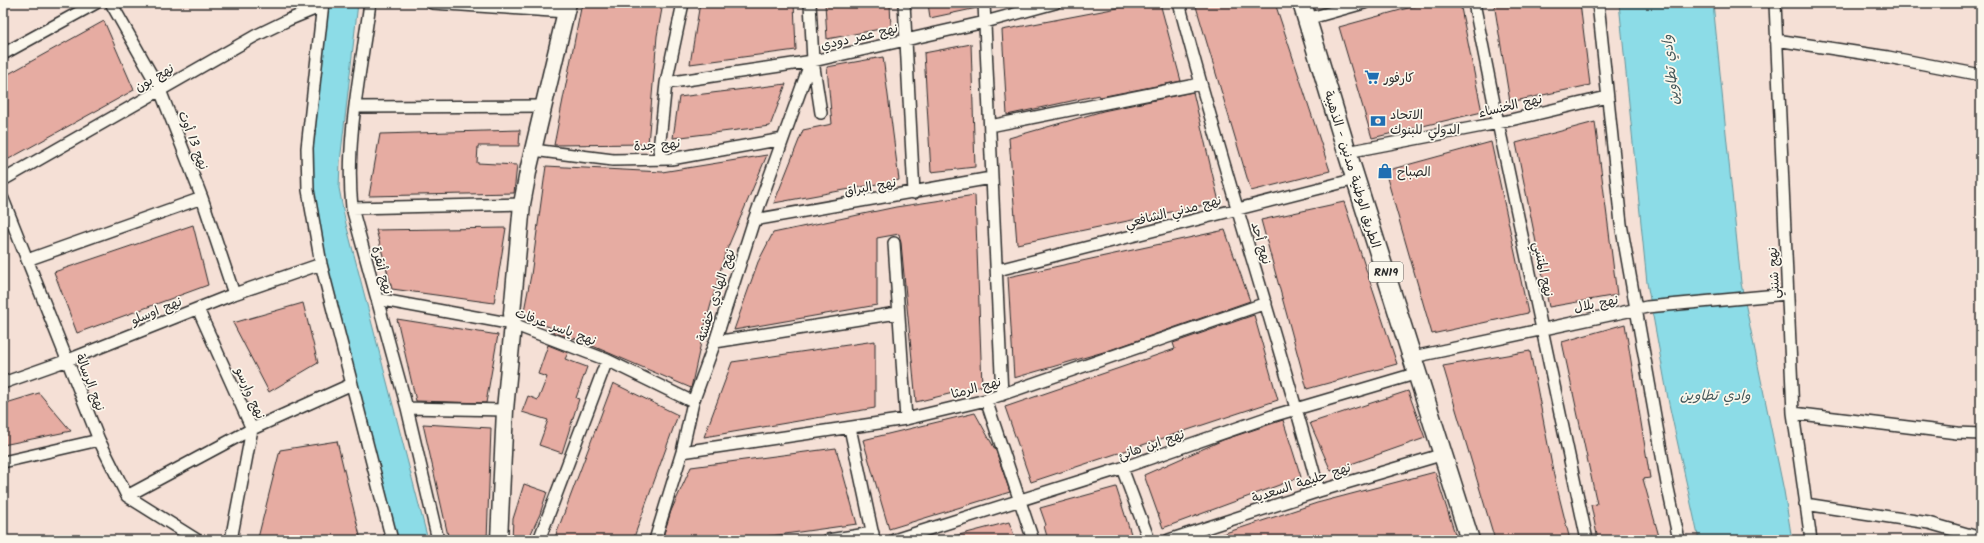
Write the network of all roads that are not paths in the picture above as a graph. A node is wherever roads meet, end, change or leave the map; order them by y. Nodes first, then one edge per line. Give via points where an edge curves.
1 (96, 3) edge
2 (111, 3) edge
3 (370, 3) edge
4 (432, 3) edge
5 (684, 3) edge
6 (810, 3) edge
7 (904, 3) edge
8 (984, 3) edge
9 (1055, 3) edge
10 (1179, 3) edge
11 (1364, 3) edge
12 (1474, 3) edge
13 (1598, 3) edge
14 (1775, 3) edge
15 (323, 5) edge
16 (566, 7) edge
17 (1304, 11) edge
18 (985, 22) junction
19 (906, 39) junction
20 (1776, 40) junction
21 (3, 54) edge
22 (812, 61) junction
23 (1981, 75) edge
24 (666, 83) junction
25 (1200, 84) junction
26 (160, 90) junction
27 (1607, 97) junction
28 (544, 106) junction
29 (356, 107) junction
30 (821, 113) dead end
31 (1498, 123) junction
32 (990, 126) junction
33 (783, 139) junction
34 (532, 150) junction
35 (1347, 152) junction
36 (663, 159) junction
37 (991, 178) junction
38 (1356, 179) junction
39 (3, 180) edge
40 (914, 193) junction
41 (202, 198) junction
42 (3, 199) edge
43 (522, 204) junction
44 (352, 208) junction
45 (1238, 209) junction
46 (754, 220) junction
47 (894, 243) dead end
48 (28, 260) junction
49 (321, 264) junction
50 (998, 270) junction
51 (234, 294) junction
52 (1788, 294) junction
53 (377, 299) junction
54 (1266, 303) junction
55 (198, 308) junction
56 (1636, 310) junction
57 (898, 313) junction
58 (513, 324) junction
59 (1542, 328) junction
60 (716, 342) junction
61 (68, 360) junction
62 (607, 360) junction
63 (1415, 365) junction
64 (3, 383) edge
65 (352, 384) junction
66 (1002, 395) junction
67 (986, 400) junction
68 (693, 402) junction
69 (407, 408) junction
70 (1297, 409) junction
71 (505, 410) junction
72 (1793, 413) junction
73 (906, 419) junction
74 (850, 428) junction
75 (252, 429) junction
76 (1981, 434) edge
77 (99, 440) junction
78 (682, 452) junction
79 (1444, 454) junction
80 (3, 462) edge
81 (1122, 468) junction
82 (1320, 491) junction
83 (127, 496) junction
84 (1020, 501) junction
85 (1805, 504) junction
86 (874, 537) edge
87 (1981, 538) edge
88 (197, 540) edge
89 (231, 540) edge
90 (392, 540) edge
91 (438, 540) edge
92 (499, 540) edge
93 (539, 540) edge
94 (655, 540) edge
95 (828, 540) edge
96 (894, 540) edge
97 (1033, 540) edge
98 (1149, 540) edge
99 (1169, 540) edge
100 (1470, 540) edge
101 (1587, 540) edge
102 (1679, 540) edge
103 (1812, 540) edge

1 - 21 street
2 - 26 street, نهج 13 أوت
3 - 29 street, نهج أنقرة
4 - 16 street
5 - 24 street
6 - 22 street, نهج الهادي خفشة
7 - 19 street
8 - 18 street
9 - 18 street, نهج عمر دودي
10 - 25 street, نهج أحد
11 - 17 street
12 - 31 street, نهج المتنبي
13 - 27 street
14 - 20 street, نهج شنني
15 - 26 street, نهج بون via 255,36
15 - 49 street via 307,148 308,190
16 - 28 main road
17 - 35 main road, الطريق الوطنية مدنين - الذهيبة / RN19
18 - 19 street, نهج عمر دودي
18 - 32 street
19 - 22 street, نهج عمر دودي
19 - 40 street
20 - 23 street via 1888,57
20 - 52 street, نهج شنني
22 - 24 street, نهج عمر دودي
22 - 30 street
22 - 33 street, نهج الهادي خفشة
24 - 36 street via 659,150
25 - 32 street
25 - 45 street, نهج أحد
26 - 39 street, نهج بون
26 - 41 street, نهج 13 أوت
27 - 31 street, نهج الخنساء
27 - 56 street via 1621,224
28 - 29 street
28 - 34 main road
29 - 44 street, نهج أنقرة via 350,149
31 - 35 street, نهج الخنساء
31 - 59 street, نهج المتنبي
32 - 37 street
33 - 36 street, نهج جدة
33 - 46 street, نهج الهادي خفشة
34 - 36 street, نهج جدة via 613,160
34 - 43 main road
35 - 38 main road, الطريق الوطنية مدنين - الذهيبة / RN19
37 - 40 street, نهج البراق
37 - 50 street
38 - 45 street, نهج مدني الشافعي
38 - 63 main road, الطريق الوطنية مدنين - الذهيبة / RN19
40 - 46 street, نهج البراق
41 - 48 street
41 - 51 street, نهج 13 أوت
42 - 48 street, نهج الرسالة
43 - 44 street
43 - 58 main road
44 - 53 street, نهج أنقرة
45 - 50 street, نهج مدني الشافعي
45 - 54 street, نهج أحد
46 - 60 street, نهج الهادي خفشة
47 - 57 street
48 - 61 street, نهج الرسالة
49 - 51 street, نهج اوسلو
49 - 65 street
50 - 66 street
51 - 55 street, نهج اوسلو
52 - 56 street, نهج بلال via 1747,296
52 - 72 street, نهج شنني
53 - 58 street, نهج ياسر عرفات
53 - 69 street, نهج أنقرة
54 - 66 street, نهج الرمثا
54 - 70 street, نهج أحد
55 - 61 street, نهج اوسلو
55 - 75 street, نهج وارسو
56 - 59 street, نهج بلال
56 - 102 street
57 - 60 street
57 - 73 street
58 - 62 street, نهج ياسر عرفات
58 - 71 main road
59 - 63 street, نهج بلال
59 - 101 street, نهج المتنبي
60 - 68 street, نهج الهادي خفشة
61 - 64 street, نهج اوسلو
61 - 77 street, نهج الرسالة
62 - 68 street, نهج ياسر عرفات
62 - 93 street
63 - 70 street, نهج ابن هانئ
63 - 79 main road, الطريق الوطنية مدنين - الذهيبة / RN19
65 - 75 street
65 - 90 street
66 - 67 street, نهج الرمثا
67 - 73 street, نهج الرمثا
67 - 84 street
68 - 78 street, نهج الهادي خفشة
69 - 71 street
69 - 91 street, نهج أنقرة
70 - 81 street, نهج ابن هانئ
70 - 82 street, نهج أحد
71 - 92 main road
72 - 76 street
72 - 85 street, نهج شنني
73 - 74 street, نهج الرمثا
74 - 78 street, نهج الرمثا
74 - 86 street
75 - 83 street
75 - 89 street, نهج وارسو
77 - 80 street
77 - 83 street, نهج الرسالة
78 - 94 street, نهج الهادي خفشة
79 - 82 street, نهج حليمة السعدية
79 - 100 main road, الطريق الوطنية مدنين - الذهيبة / RN19
81 - 84 street, نهج ابن هانئ
81 - 98 street
82 - 99 street, نهج حليمة السعدية
83 - 88 street
84 - 96 street, نهج ابن هانئ
84 - 97 street
85 - 87 street via 1929,524
85 - 103 street, نهج شنني
86 - 95 street

